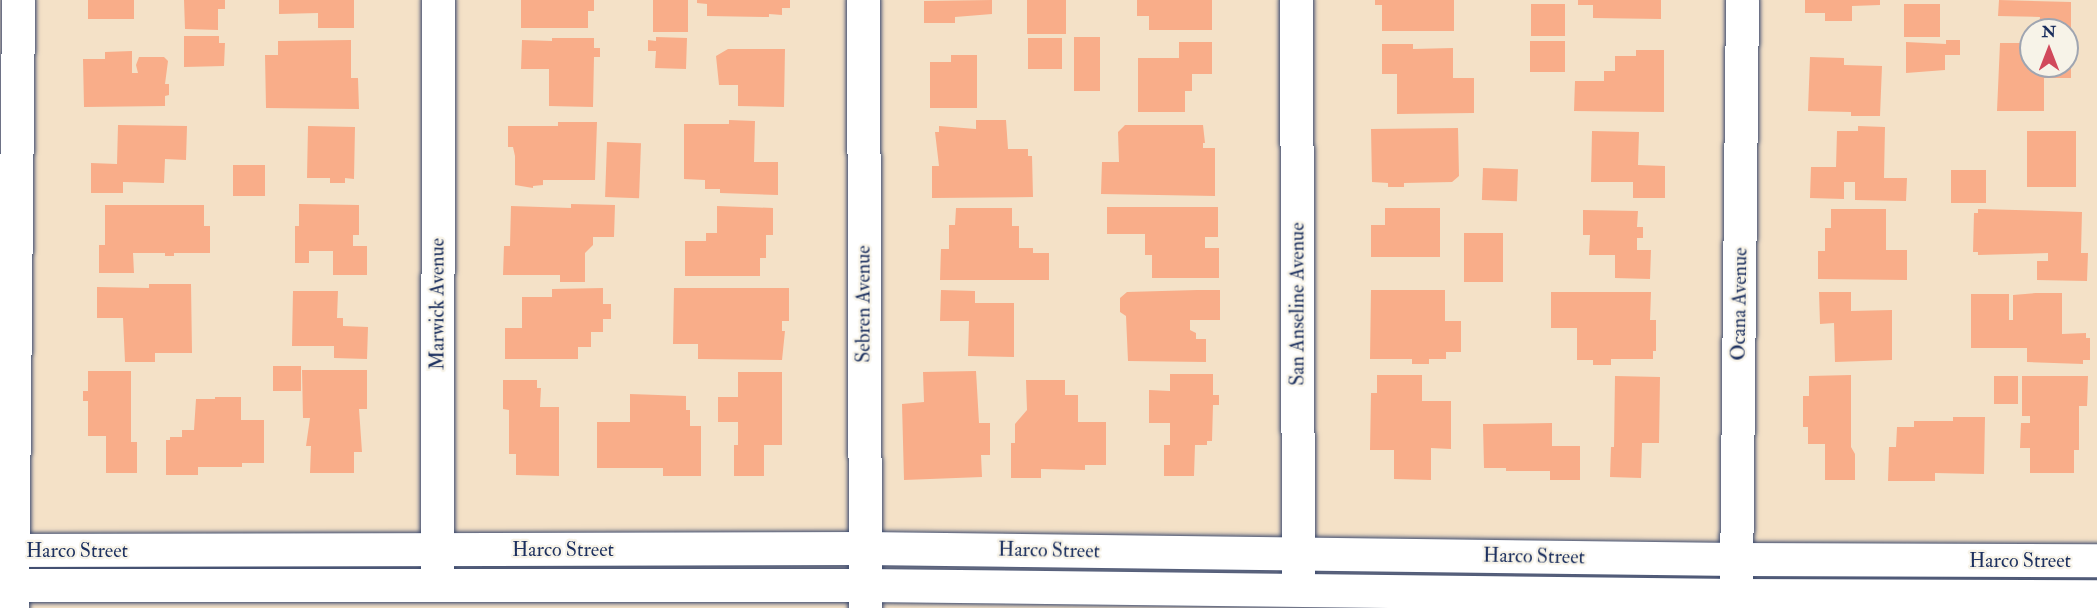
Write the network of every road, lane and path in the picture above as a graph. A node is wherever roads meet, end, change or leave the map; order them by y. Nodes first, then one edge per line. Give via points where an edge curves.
1 (18, 0) edge
2 (438, 0) edge
3 (863, 0) edge
4 (1296, 0) edge
5 (1742, 0) edge
6 (864, 548) junction
7 (436, 549) junction
8 (6, 550) edge
9 (1297, 552) junction
10 (1736, 559) junction
11 (2097, 560) edge
12 (8, 593) edge
13 (865, 596) edge
14 (2097, 596) edge
15 (437, 597) edge
16 (1299, 599) edge
17 (1736, 602) edge

1 - 8 street
2 - 7 street, Marwick Avenue
3 - 6 street, Sebren Avenue
4 - 9 street, San Anseline Avenue
5 - 10 street, Ocana Avenue
6 - 7 street, Harco Street
6 - 9 street, Harco Street
6 - 13 street, Sebren Avenue
7 - 8 street, Harco Street
7 - 15 street, Marwick Avenue
8 - 12 street
9 - 10 street, Harco Street
9 - 16 street, San Anseline Avenue
10 - 11 street, Harco Street
10 - 17 street, Ocana Avenue
12 - 15 street, Harco Street
13 - 15 street, Harco Street
13 - 16 street, Harco Street
14 - 17 street, Harco Street
16 - 17 street, Harco Street

